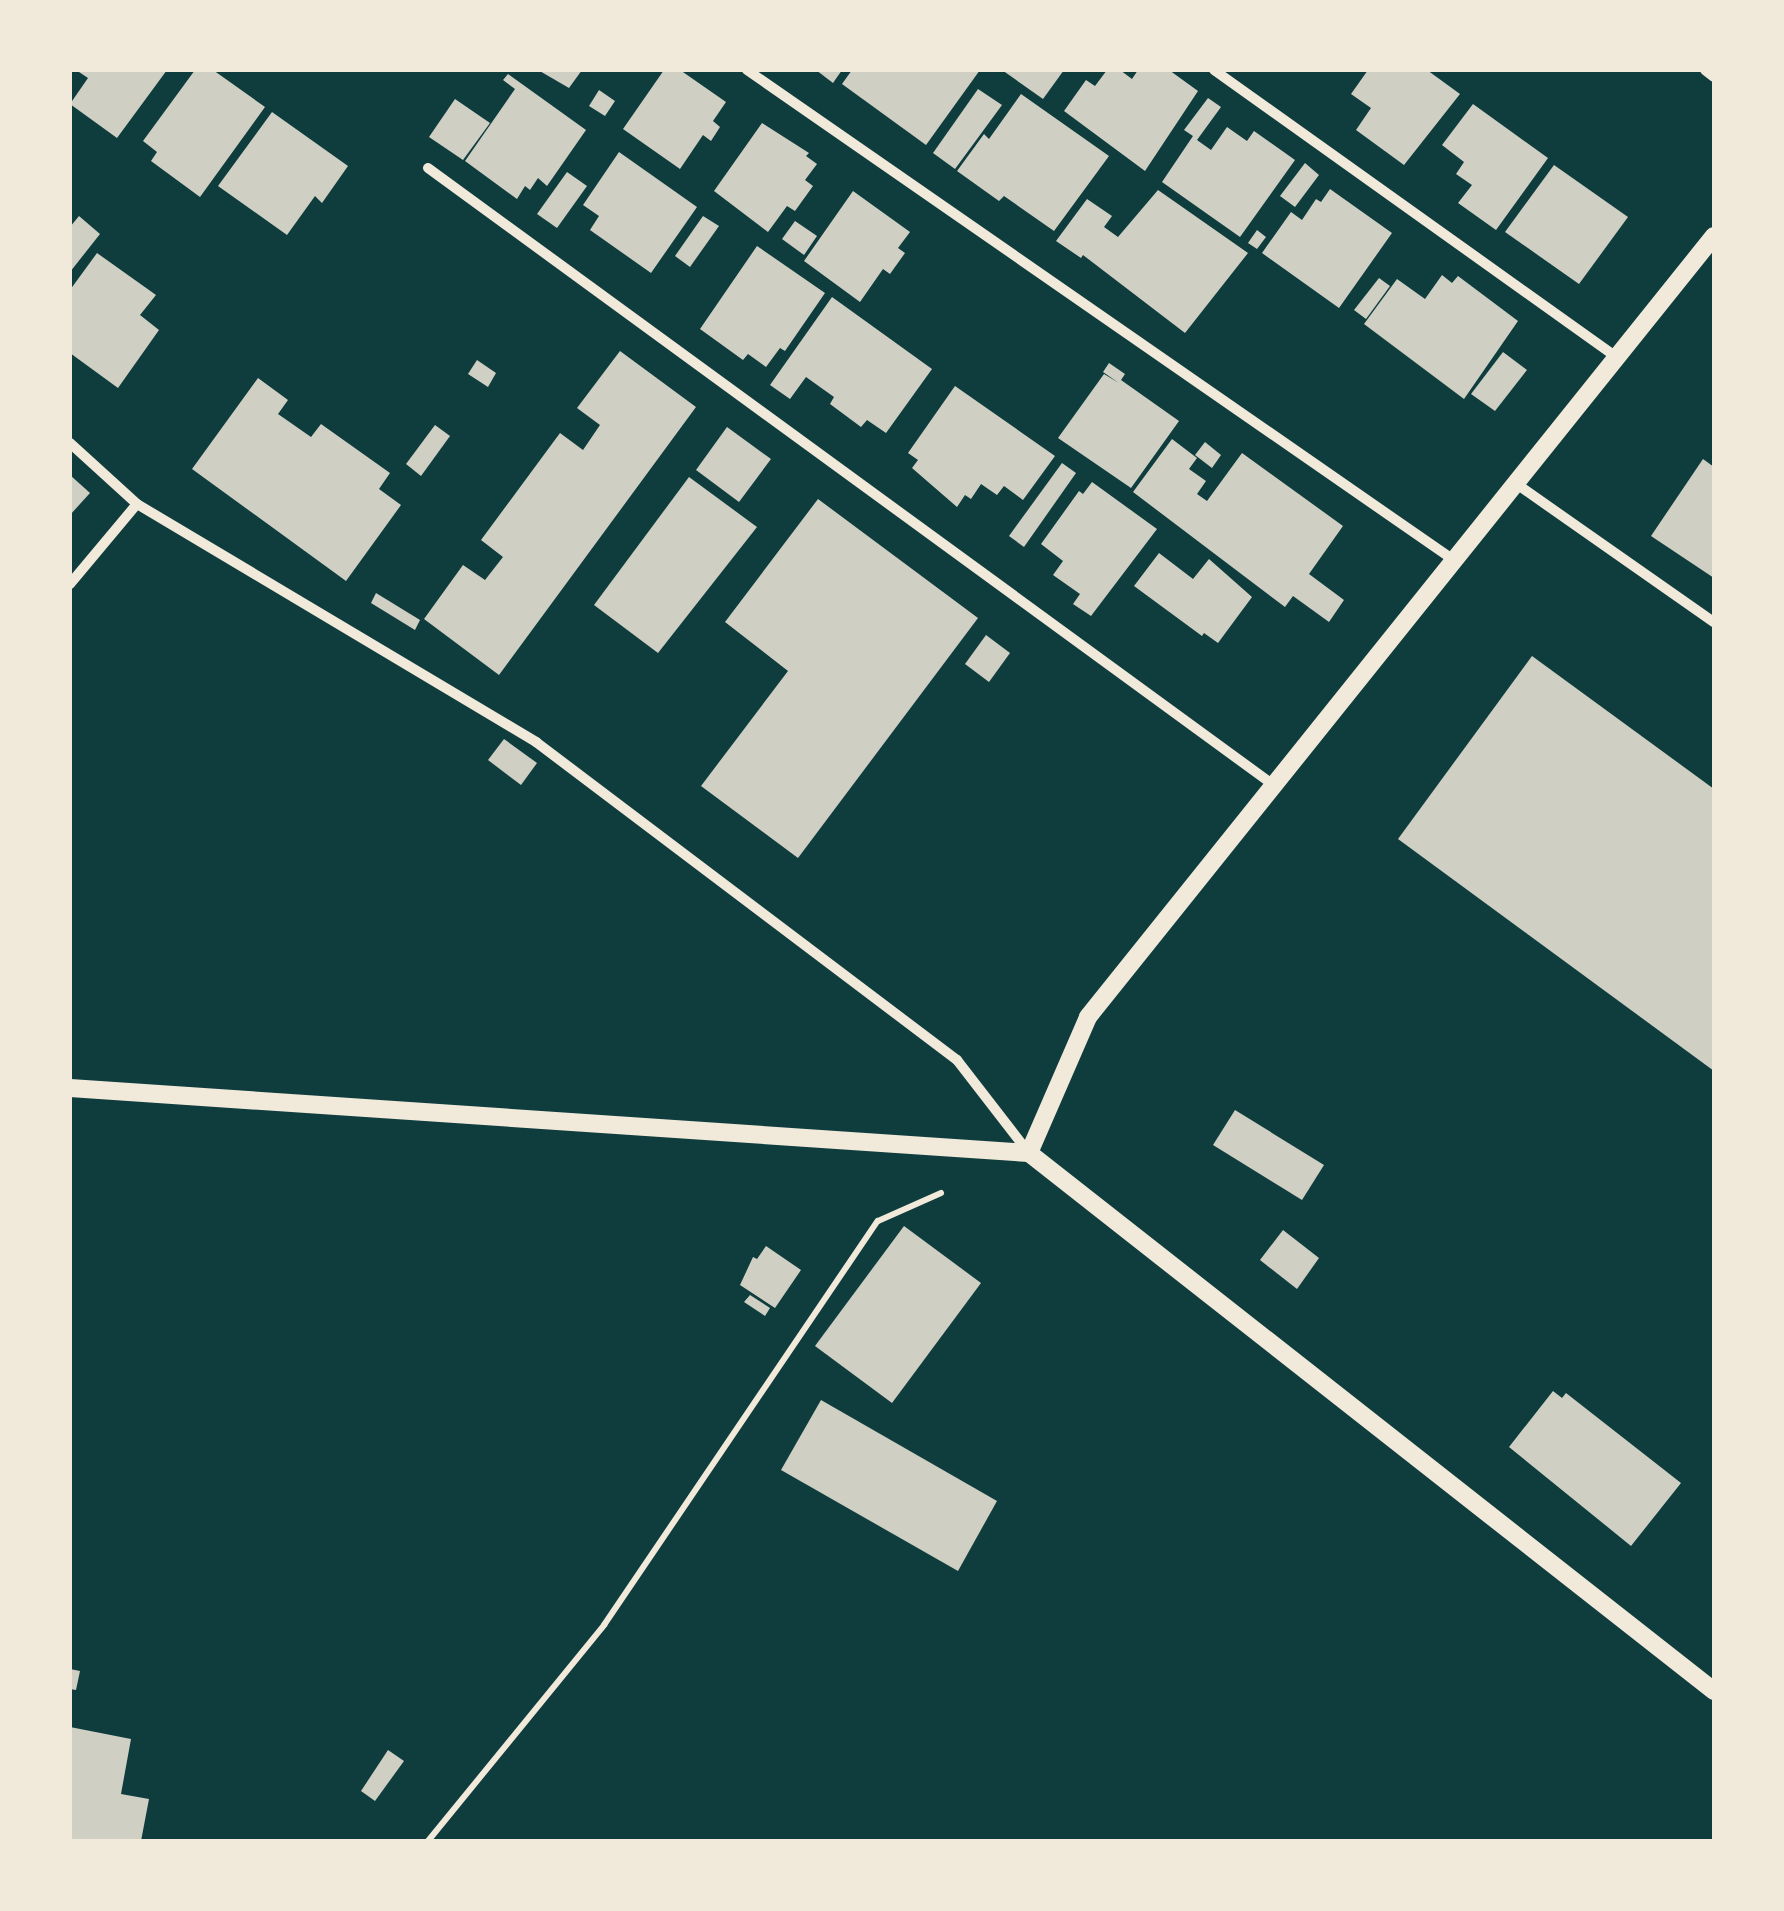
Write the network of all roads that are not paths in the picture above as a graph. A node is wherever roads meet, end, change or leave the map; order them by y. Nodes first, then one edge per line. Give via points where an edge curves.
1 (747, 70) edge
2 (1214, 70) edge
3 (1705, 70) edge
4 (1714, 77) edge
5 (428, 168) dead end
6 (1714, 236) edge
7 (1614, 356) junction
8 (70, 443) edge
9 (1518, 485) junction
10 (137, 504) junction
11 (1455, 561) junction
12 (70, 584) edge
13 (1714, 622) edge
14 (1276, 786) junction
15 (70, 1088) edge
16 (1029, 1153) junction
17 (1714, 1691) edge

1 - 11 street
2 - 7 street
3 - 4 street
5 - 14 street
6 - 7 street
7 - 9 street
8 - 10 street
9 - 11 street
9 - 13 street
10 - 12 street
10 - 16 street via 536,742 956,1060
11 - 14 street
14 - 16 street via 1088,1017
15 - 16 street
16 - 17 street

